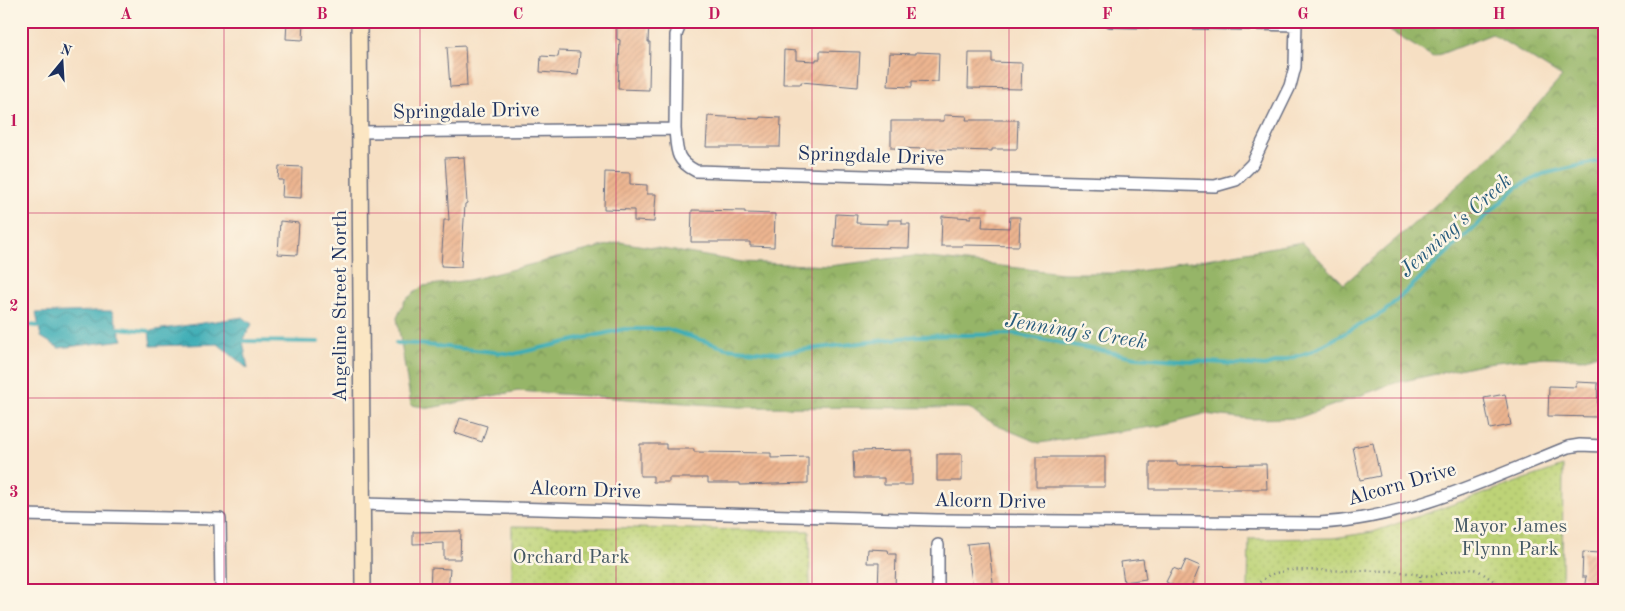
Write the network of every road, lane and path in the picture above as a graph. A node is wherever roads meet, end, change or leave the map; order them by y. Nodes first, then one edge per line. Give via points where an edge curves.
1 (359, 21) edge
2 (684, 21) edge
3 (1110, 21) edge
4 (1296, 23) edge
5 (675, 129) junction
6 (360, 132) junction
7 (1604, 446) edge
8 (363, 504) junction
9 (21, 515) edge
10 (938, 545) dead end
11 (1420, 576) junction
12 (221, 590) edge
13 (363, 590) edge
14 (938, 590) edge
15 (1254, 590) edge
16 (1421, 590) edge
17 (1502, 590) edge

1 - 6 main road, Angeline Street North
2 - 5 street via 676,35
3 - 4 street
4 - 5 street, Springdale Drive via 1295,67 1290,86 1252,164 1236,180 1215,186 696,171 684,164 677,152
5 - 6 street, Springdale Drive
6 - 8 main road, Angeline Street North
7 - 8 street, Alcorn Drive via 1571,447 1419,504 1378,515 1330,522 937,520
8 - 13 main road, Angeline Street North
9 - 12 street via 220,519
10 - 14 street
11 - 15 path via 1394,571 1300,569 1270,575
11 - 16 path
11 - 17 path via 1470,568 1496,582

